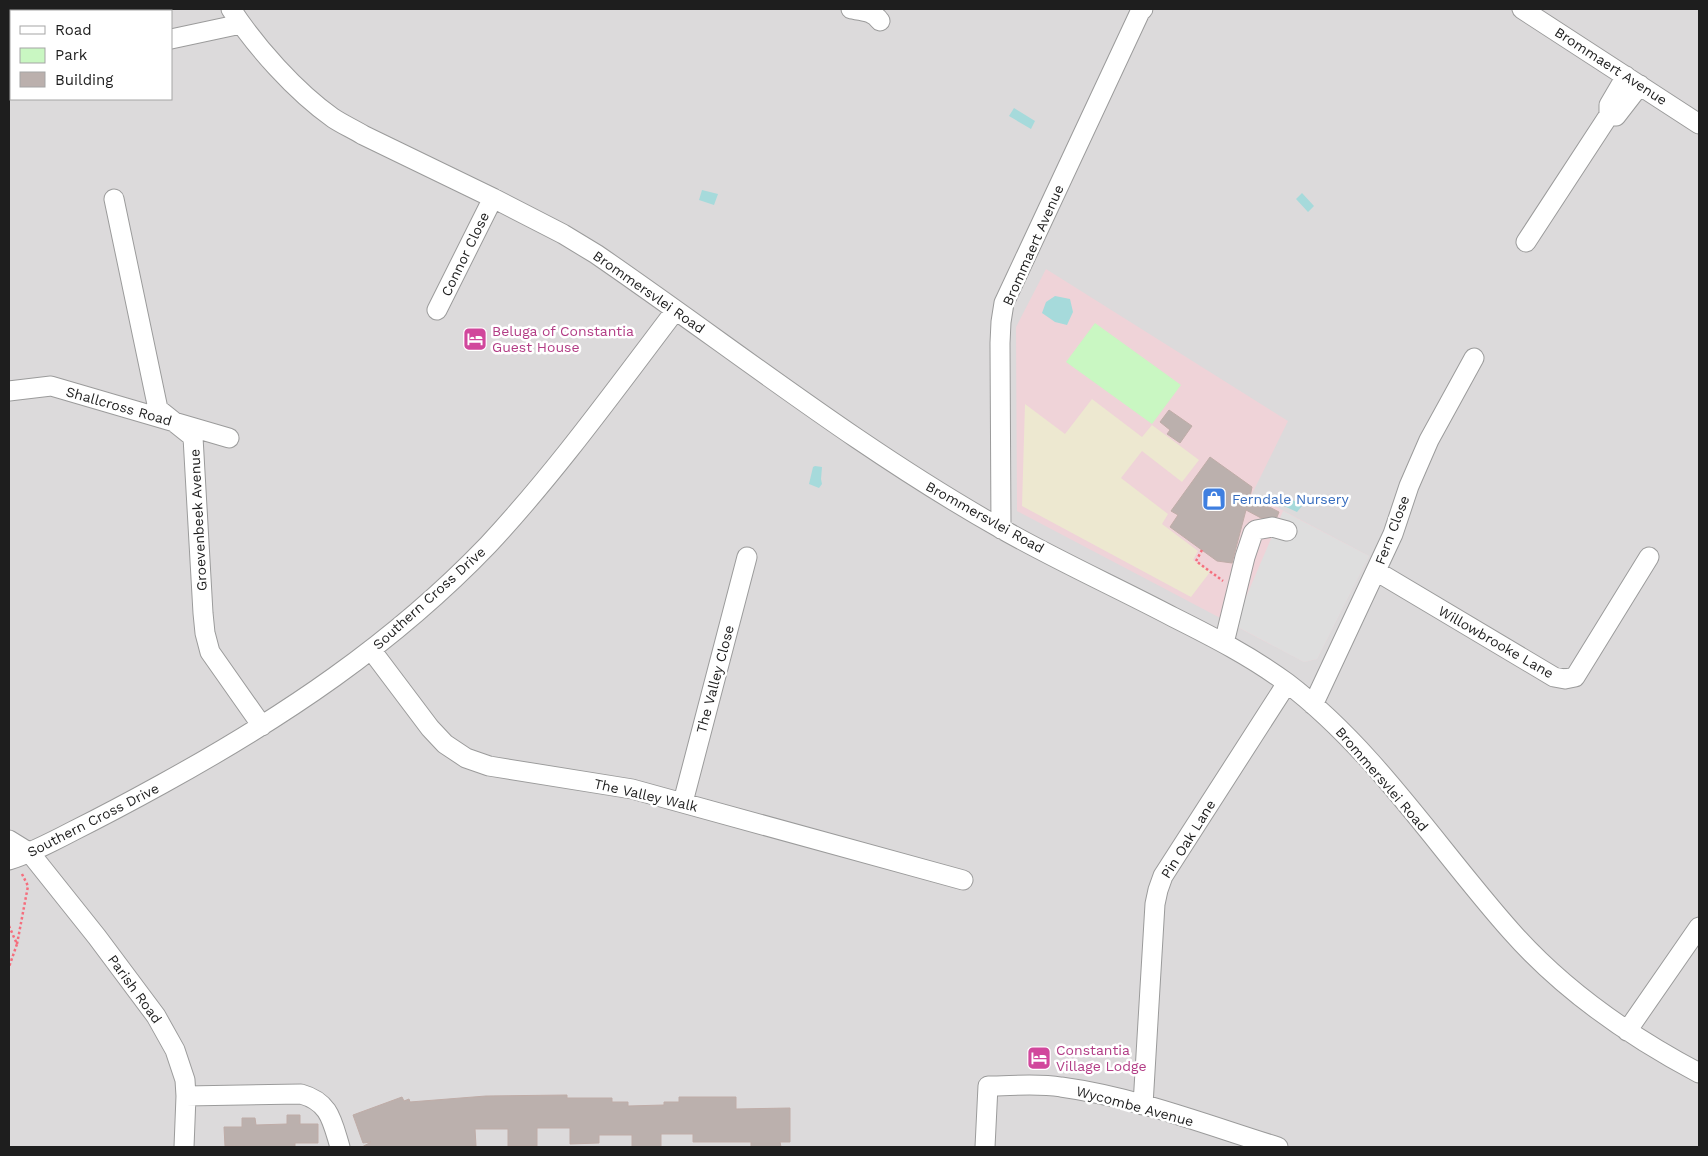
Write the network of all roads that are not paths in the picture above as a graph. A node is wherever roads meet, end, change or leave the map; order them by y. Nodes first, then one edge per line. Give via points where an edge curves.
1 (851, 9) edge
2 (1522, 9) edge
3 (1139, 10) edge
4 (236, 16) edge
5 (880, 21) dead end
6 (172, 39) edge
7 (1633, 80) junction
8 (1699, 124) edge
9 (493, 198) junction
10 (114, 199) dead end
11 (1526, 242) dead end
12 (437, 310) dead end
13 (676, 311) junction
14 (1474, 358) dead end
15 (9, 391) edge
16 (176, 423) junction
17 (229, 438) dead end
18 (1001, 529) junction
19 (1287, 531) dead end
20 (747, 557) dead end
21 (1649, 557) dead end
22 (1376, 571) junction
23 (1224, 642) junction
24 (372, 651) junction
25 (1287, 683) junction
26 (1313, 705) junction
27 (262, 726) junction
28 (683, 802) junction
29 (9, 840) edge
30 (19, 859) edge
31 (963, 880) dead end
32 (1699, 927) edge
33 (1627, 1031) junction
34 (1699, 1073) edge
35 (186, 1096) junction
36 (1143, 1105) junction
37 (184, 1147) edge
38 (340, 1147) edge
39 (985, 1147) edge
40 (1278, 1147) edge

1 - 5 street via 870,12
2 - 7 street, Brommaert Avenue
3 - 18 street, Brommaert Avenue via 1004,303 1000,343
4 - 6 street
4 - 9 street, Brommersvlei Road via 278,68 333,118
7 - 8 street, Brommaert Avenue
7 - 11 street via 1609,105 1609,115
9 - 12 street, Connor Close
9 - 13 street, Brommersvlei Road via 596,254
10 - 16 street, Groevenbeek Avenue via 158,409
13 - 18 street, Brommersvlei Road via 851,436
13 - 24 street, Southern Cross Drive via 549,475 488,544 428,603
14 - 22 street, Fern Close via 1430,440
15 - 16 street, Shallcross Road via 51,386
16 - 17 street, Shallcross Road
16 - 27 street, Groevenbeek Avenue via 193,437 204,634 210,652
18 - 23 street, Brommersvlei Road
19 - 23 street via 1272,527 1256,530 1253,534
20 - 28 street, The Valley Close
21 - 22 street, Willowbrooke Lane via 1575,677 1565,679 1554,678
22 - 26 street, Fern Close
23 - 25 street, Brommersvlei Road
24 - 27 street, Southern Cross Drive
24 - 28 street, The Valley Walk via 430,728 445,744 466,758 489,766 632,789
25 - 26 street, Brommersvlei Road
25 - 36 street, Pin Oak Lane via 1163,876 1158,890
26 - 33 street, Brommersvlei Road via 1347,736 1512,932 1580,998
27 - 30 street, Southern Cross Drive via 195,766
28 - 31 street, The Valley Walk
29 - 30 street, Parish Road
30 - 35 street, Parish Road via 97,938 156,1016 175,1050 185,1080
32 - 33 street
33 - 34 street, Brommersvlei Road
35 - 37 street, Parish Road
35 - 38 street via 301,1094 314,1098 323,1104 330,1116
36 - 39 street, Wycombe Avenue via 1060,1086 988,1086
36 - 40 street, Wycombe Avenue

